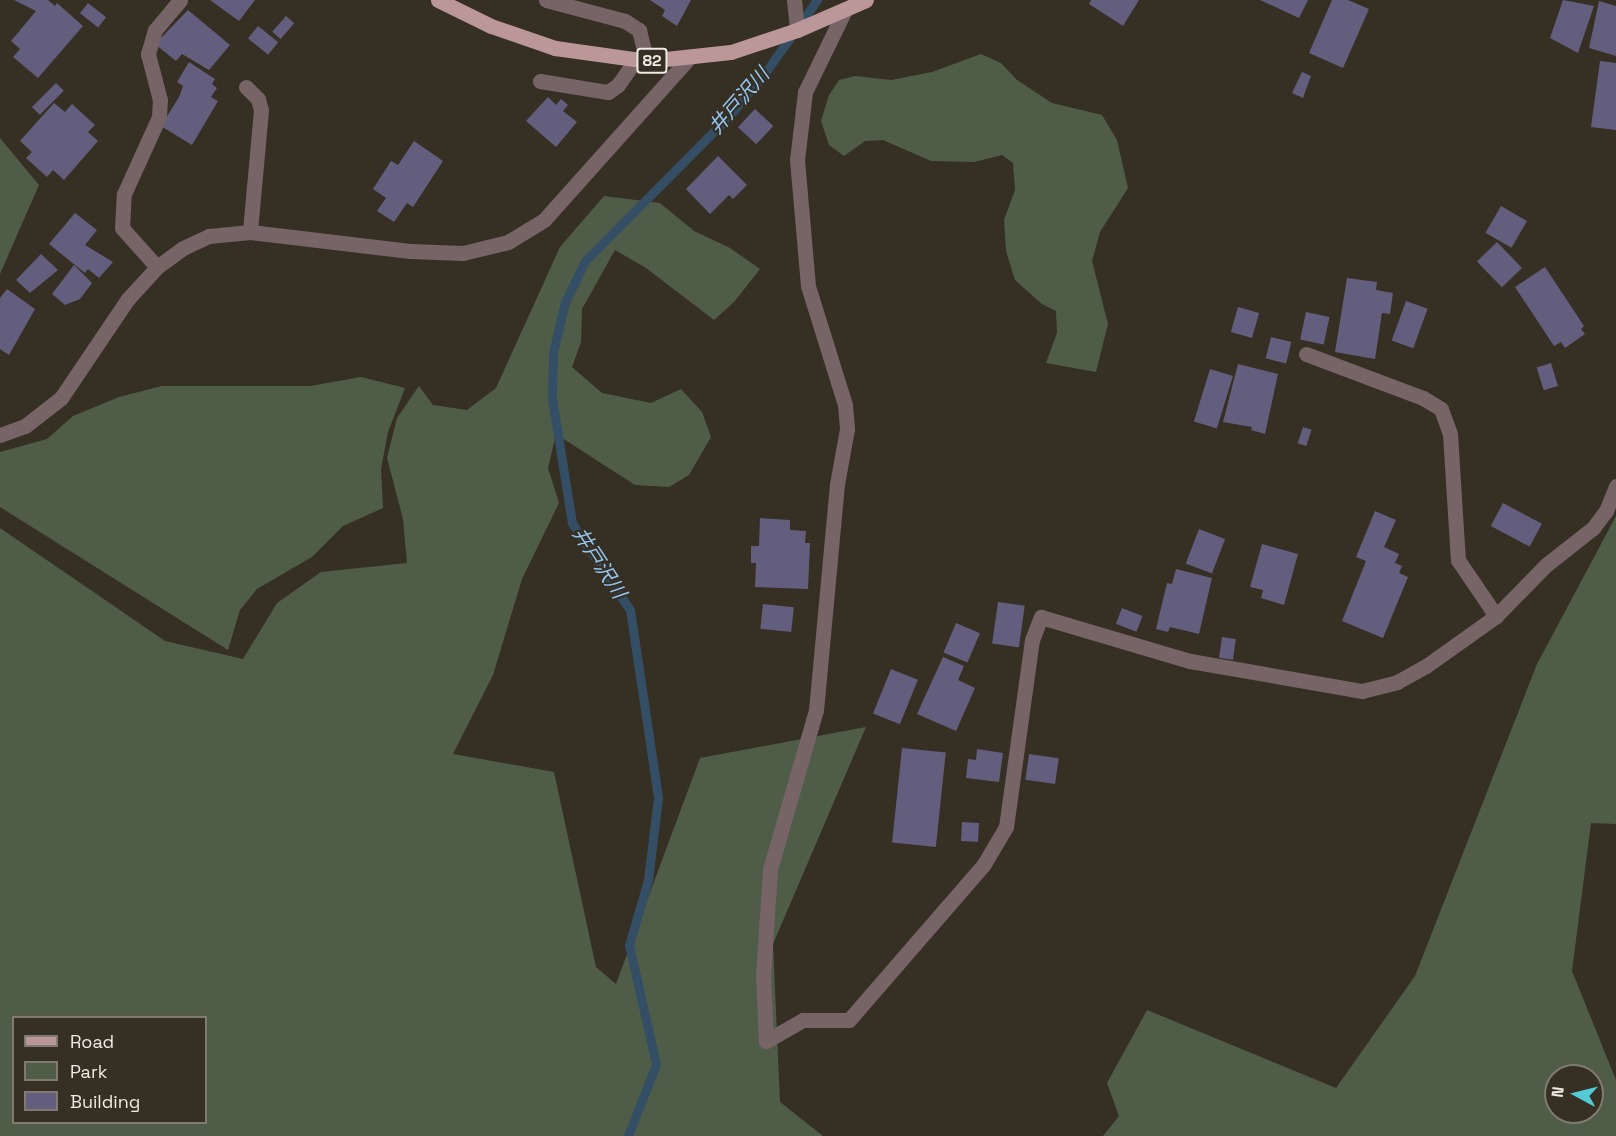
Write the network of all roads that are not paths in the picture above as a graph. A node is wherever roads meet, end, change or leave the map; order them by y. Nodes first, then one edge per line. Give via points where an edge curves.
1 (180, 0) edge
2 (438, 0) edge
3 (546, 0) edge
4 (794, 0) edge
5 (866, 0) edge
6 (844, 12) junction
7 (797, 30) junction
8 (688, 59) junction
9 (641, 61) junction
10 (540, 81) dead end
11 (246, 87) dead end
12 (250, 232) junction
13 (157, 267) junction
14 (1306, 354) dead end
15 (0, 435) edge
16 (1616, 486) edge
17 (1496, 616) junction

1 - 13 street via 155,30 148,54 160,100 159,117 124,194 122,228
2 - 9 main road, 82 via 491,26 555,48
3 - 9 street via 625,21 639,30
4 - 7 street
5 - 6 main road, 82
6 - 7 main road, 82
6 - 17 street via 805,92 797,160 808,286 845,405 847,429 837,484 816,710 770,869 763,978 766,1041 803,1020 849,1020 984,864 1006,827 1032,640 1041,617 1190,662 1362,691 1397,682 1426,666
7 - 8 main road, 82 via 731,52
8 - 9 main road, 82
8 - 12 street via 544,220 508,242 463,253 410,251
9 - 10 street via 608,92
11 - 12 street via 258,99 261,110
12 - 13 street via 209,236
13 - 15 street via 127,300 61,398 25,426
14 - 17 street via 1424,398 1440,410 1450,434 1458,560
16 - 17 street via 1606,511 1593,528 1546,566

